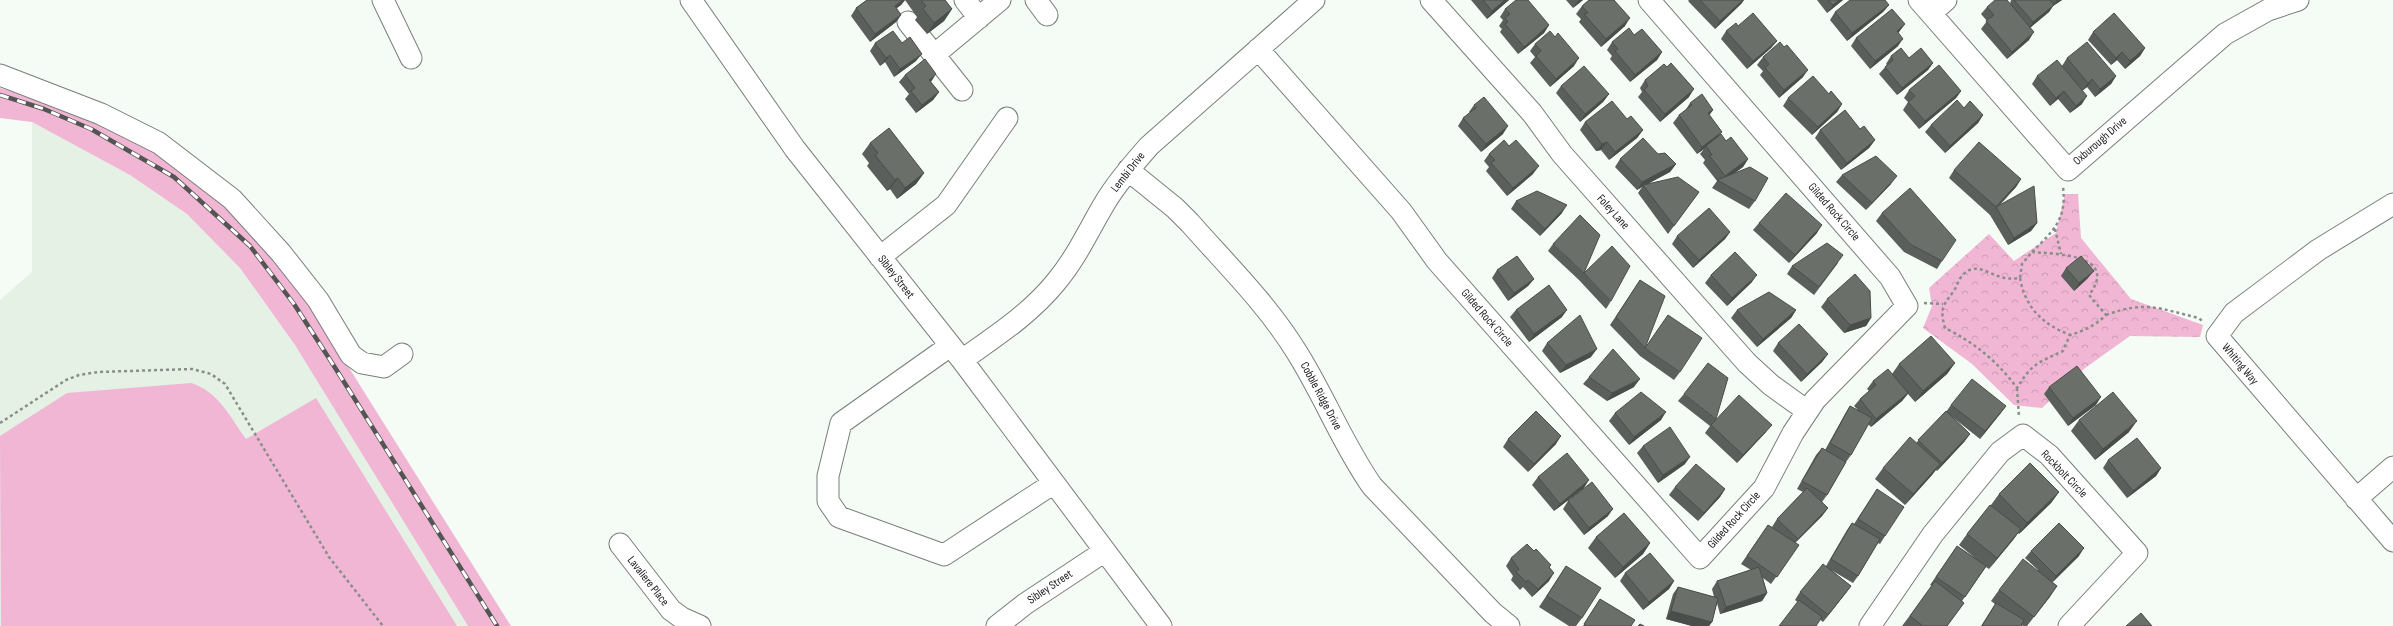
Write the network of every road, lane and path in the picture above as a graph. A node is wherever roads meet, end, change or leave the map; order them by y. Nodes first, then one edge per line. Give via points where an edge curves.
1 (383, 0) edge
2 (691, 0) edge
3 (966, 0) edge
4 (1000, 0) edge
5 (1314, 0) edge
6 (1431, 0) edge
7 (1649, 0) edge
8 (1946, 0) edge
9 (2298, 0) edge
10 (1925, 7) edge
11 (979, 18) junction
12 (908, 22) dead end
13 (1258, 49) junction
14 (934, 55) junction
15 (411, 58) dead end
16 (0, 75) edge
17 (962, 90) dead end
18 (1007, 118) dead end
19 (1128, 170) junction
20 (2068, 170) junction
21 (2393, 204) edge
22 (2055, 229) junction
23 (2032, 252) junction
24 (2061, 254) junction
25 (880, 257) junction
26 (2020, 278) junction
27 (2106, 315) junction
28 (2070, 335) junction
29 (2217, 336) junction
30 (956, 353) junction
31 (402, 354) dead end
32 (2017, 388) junction
33 (1807, 412) junction
34 (0, 423) edge
35 (2023, 435) junction
36 (2393, 467) edge
37 (1054, 483) junction
38 (2356, 499) junction
39 (2393, 541) edge
40 (620, 544) dead end
41 (1105, 551) junction
42 (383, 626) edge
43 (700, 626) edge
44 (997, 626) edge
45 (1161, 626) edge
46 (1510, 626) edge
47 (1870, 626) edge
48 (2069, 626) edge

1 - 15 street
2 - 25 street, Sibley Street via 795,149
3 - 11 street
4 - 11 street
5 - 13 street, Lembi Drive
6 - 33 street, Foley Lane via 1532,113 1562,154 1747,363 1770,385
7 - 33 street, Gilded Rock Circle via 1890,276 1907,306
8 - 10 street
9 - 20 street, Oxburough Drive via 2268,10 2225,34
10 - 20 street, Oxburough Drive
11 - 14 street
12 - 14 street
13 - 19 street, Lembi Drive via 1149,146
13 - 33 street, Gilded Rock Circle via 1401,211 1443,267 1700,558 1764,488
14 - 17 street
16 - 31 street via 101,114 159,143 232,199 281,253 318,300 351,355 362,363 384,366
18 - 25 street via 946,205
19 - 30 street, Lembi Drive via 1106,201 1080,250 1056,282 1013,324
19 - 46 street, Cobble Ridge Drive via 1190,223 1280,325 1355,462 1372,486 1493,613
20 - 22 path via 2063,184 2064,205
21 - 29 street, Whiting Way via 2318,250 2234,312
22 - 23 path
22 - 24 path
23 - 24 path
23 - 26 path via 2022,264
24 - 27 path via 2085,259 2090,263 2097,273 2095,286 2089,295
25 - 30 street, Sibley Street
26 - 28 path via 2026,301 2036,315 2059,331
26 - 32 path via 1998,276 1980,268 1970,270 1962,275 1954,291 1943,304 1941,315 1944,328 1982,350 2001,367
27 - 28 path via 2082,332
27 - 29 path via 2126,308 2157,307 2199,318
28 - 32 path via 2063,351 2039,361 2027,371
29 - 38 street, Whiting Way
30 - 37 street, Sibley Street
30 - 37 street, Lembi Drive via 841,423 828,476 828,501 839,517 944,555
32 - 35 path
34 - 42 path via 66,380 79,375 192,368 211,374 225,384 329,557
35 - 47 street via 2000,452 1933,534
35 - 48 street, Rockbolt Circle via 2050,456 2137,553
36 - 38 street
37 - 41 street, Sibley Street
38 - 39 street, Whiting Way
40 - 43 street, Lavaliere Place via 671,610
41 - 44 street, Sibley Street via 1025,604
41 - 45 street, Sibley Street

